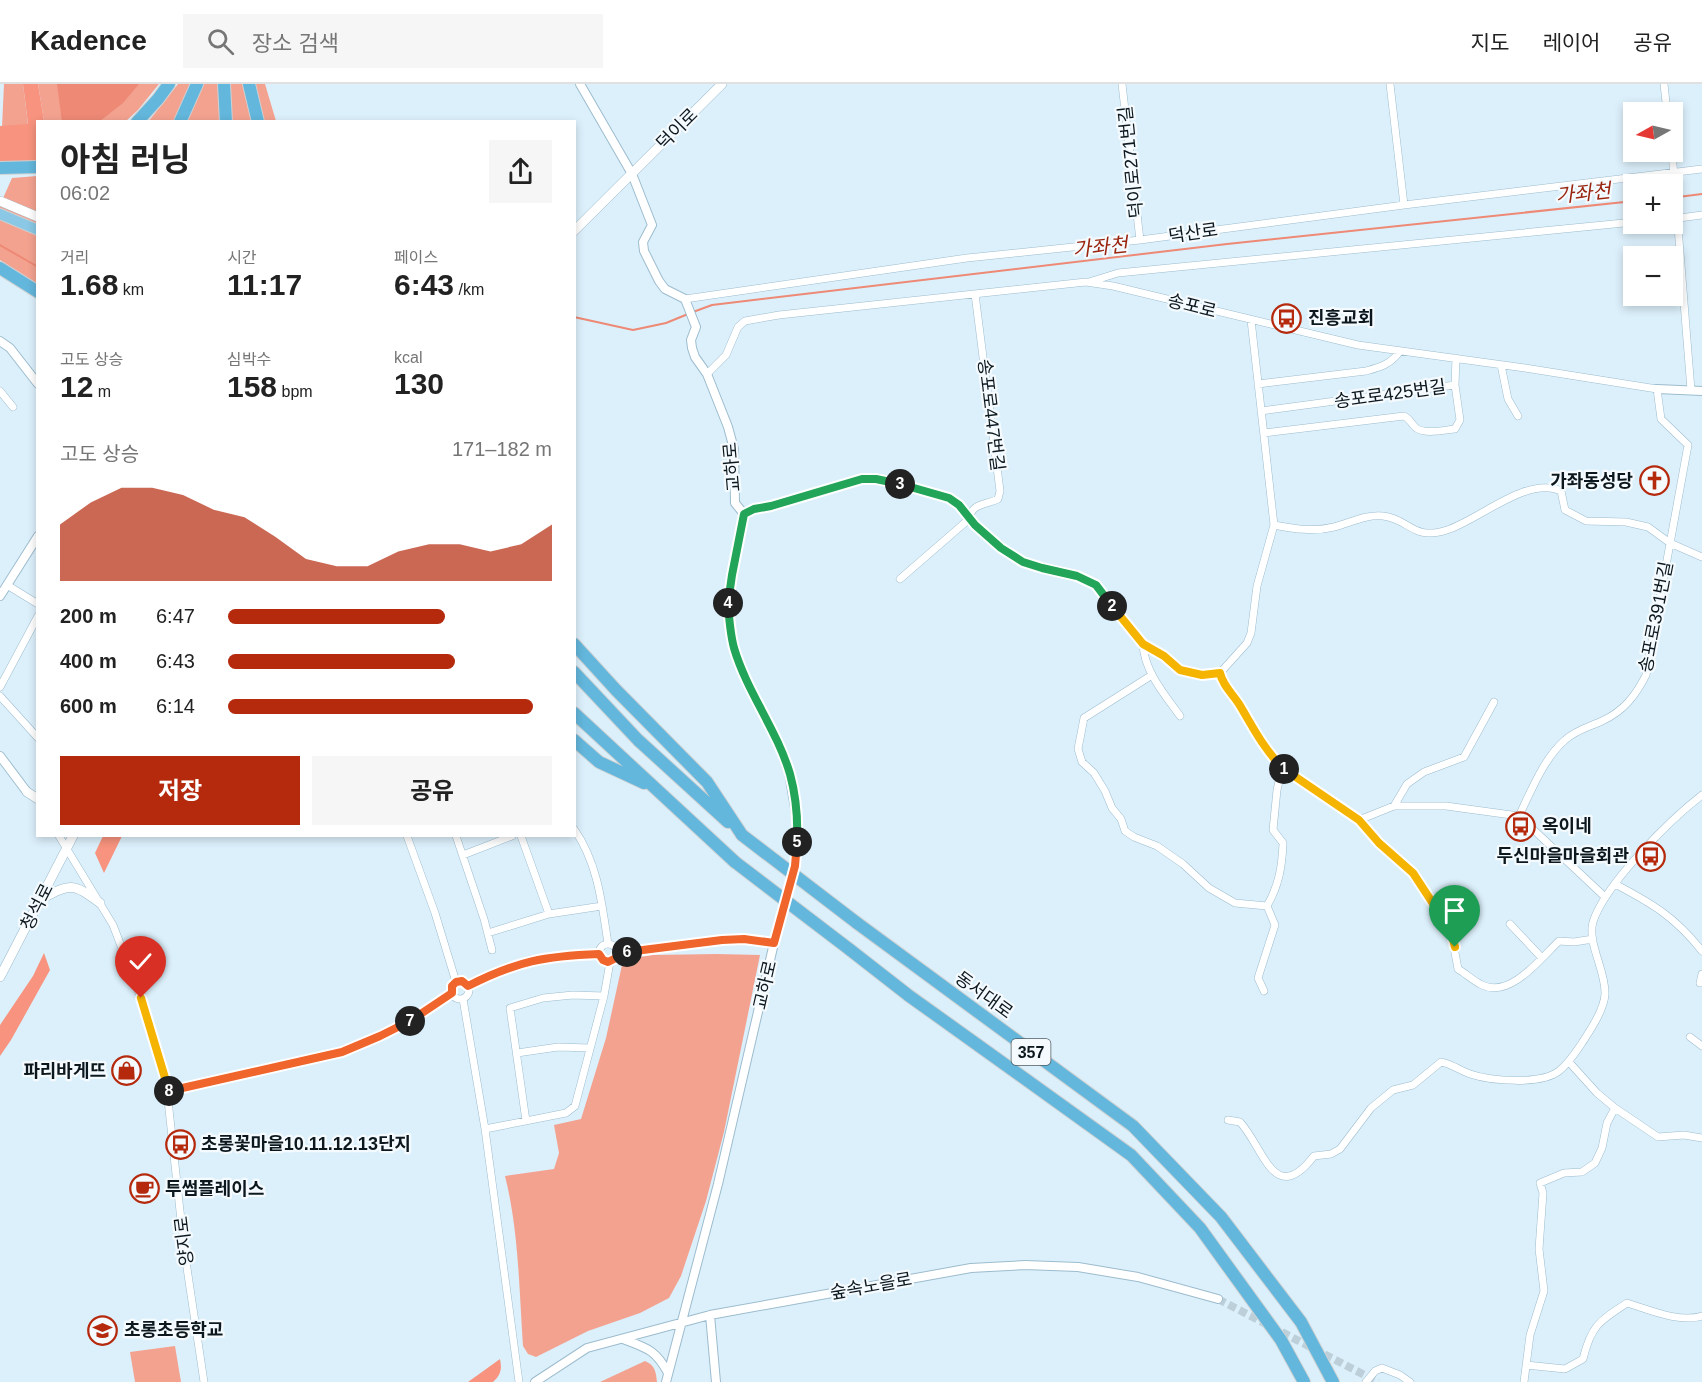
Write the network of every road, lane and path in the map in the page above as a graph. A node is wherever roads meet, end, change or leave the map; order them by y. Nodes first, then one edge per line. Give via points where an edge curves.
1 (169, 84) edge
2 (197, 84) edge
3 (224, 84) edge
4 (249, 84) edge
5 (580, 84) edge
6 (722, 84) edge
7 (1122, 84) edge
8 (1390, 84) edge
9 (1664, 84) edge
10 (1666, 102) edge
11 (139, 120) edge
12 (181, 120) edge
13 (226, 120) edge
14 (258, 120) edge
15 (1673, 162) edge
16 (36, 167) edge
17 (0, 168) edge
18 (1702, 170) edge
19 (1674, 172) junction
20 (632, 174) junction
21 (0, 201) edge
22 (1404, 204) junction
23 (0, 214) edge
24 (1702, 215) edge
25 (36, 216) edge
26 (1683, 216) edge
27 (1623, 223) edge
28 (36, 229) edge
29 (576, 229) edge
30 (1678, 234) edge
31 (1140, 240) junction
32 (0, 268) edge
33 (1086, 282) junction
34 (36, 291) edge
35 (975, 294) junction
36 (685, 299) junction
37 (1251, 320) junction
38 (0, 341) edge
39 (1400, 351) junction
40 (1456, 358) junction
41 (1501, 365) junction
42 (707, 374) junction
43 (36, 381) edge
44 (1258, 384) junction
45 (1455, 385) junction
46 (1657, 389) junction
47 (1691, 390) junction
48 (1702, 391) edge
49 (1, 394) edge
50 (13, 406) dead end
51 (1261, 411) junction
52 (1518, 416) dead end
53 (1264, 433) junction
54 (744, 514) junction
55 (969, 517) junction
56 (1274, 525) junction
57 (36, 539) edge
58 (1670, 543) junction
59 (1702, 557) edge
60 (900, 579) dead end
61 (7, 585) junction
62 (0, 596) edge
63 (36, 603) edge
64 (36, 620) edge
65 (1143, 644) junction
66 (576, 646) edge
67 (1220, 673) junction
68 (576, 674) edge
69 (1152, 675) junction
70 (0, 687) edge
71 (0, 696) edge
72 (1494, 702) dead end
73 (576, 715) edge
74 (1180, 716) dead end
75 (36, 736) edge
76 (576, 742) edge
77 (0, 756) edge
78 (1282, 768) junction
79 (654, 787) junction
80 (27, 792) junction
81 (1702, 795) edge
82 (36, 798) edge
83 (36, 803) edge
84 (1394, 806) junction
85 (1519, 816) junction
86 (1359, 820) junction
87 (576, 832) edge
88 (742, 835) junction
89 (60, 837) edge
90 (73, 837) edge
91 (407, 837) edge
92 (456, 837) edge
93 (509, 837) edge
94 (521, 837) edge
95 (68, 847) junction
96 (463, 855) junction
97 (1615, 884) junction
98 (1605, 897) junction
99 (42, 899) junction
100 (100, 903) junction
101 (602, 906) junction
102 (1267, 906) junction
103 (549, 914) junction
104 (1510, 924) dead end
105 (488, 933) junction
106 (1593, 939) junction
107 (774, 943) junction
108 (608, 944) junction
109 (492, 950) dead end
110 (1702, 951) edge
111 (618, 953) junction
112 (599, 954) junction
113 (1542, 958) junction
114 (610, 962) junction
115 (1702, 974) edge
116 (0, 977) edge
117 (456, 982) junction
118 (1700, 983) dead end
119 (468, 986) junction
120 (1264, 991) dead end
121 (452, 993) junction
122 (603, 996) junction
123 (463, 999) junction
124 (1690, 1037) dead end
125 (1702, 1047) edge
126 (590, 1048) junction
127 (517, 1053) junction
128 (1569, 1062) junction
129 (167, 1091) junction
130 (1615, 1108) junction
131 (1228, 1120) dead end
132 (526, 1121) junction
133 (485, 1129) junction
134 (1702, 1138) edge
135 (1218, 1299) tunnel mouth
136 (710, 1315) junction
137 (1702, 1316) edge
138 (681, 1324) junction
139 (622, 1339) junction
140 (1526, 1365) junction
141 (667, 1378) edge
142 (204, 1382) edge
143 (519, 1382) edge
144 (535, 1382) edge
145 (716, 1382) edge
146 (1304, 1382) edge
147 (1333, 1382) edge
148 (1366, 1382) edge
149 (1410, 1382) edge
150 (1524, 1382) edge

1 - 11 highway
2 - 12 highway
3 - 13 highway
4 - 14 highway
5 - 20 street
6 - 20 main road, 덕이로
7 - 31 street, 덕이로271번길
8 - 22 street
9 - 10 street
15 - 19 street
16 - 17 highway
18 - 19 street, 덕산로
19 - 22 street, 덕산로
20 - 29 main road
20 - 36 street via 652,225 643,242 644,251 665,289
21 - 25 main road
22 - 31 street, 덕산로
23 - 28 main road
24 - 26 street
27 - 33 street, 덕산로 via 1118,273
30 - 47 street
31 - 36 street, 덕산로 via 967,258
32 - 34 highway
33 - 35 street, 송포로
33 - 37 street, 송포로
35 - 42 street, 송포로 via 745,321 738,327 726,355
35 - 55 street, 송포로447번길 via 1000,491 998,499 978,505
36 - 42 street, 교하로 via 696,327 692,348
37 - 39 street, 송포로
37 - 44 street
38 - 43 street
39 - 40 street, 송포로
39 - 44 street via 1383,366 1366,371
40 - 41 street, 송포로
40 - 45 street
41 - 46 street, 송포로
41 - 52 street via 1508,399
42 - 54 street, 교하로 via 734,449 735,503
44 - 51 street
45 - 51 street, 송포로425번길
45 - 53 street, 송포로425번길 via 1460,420 1455,429 1423,431 1404,416
46 - 47 street, 송포로
46 - 58 street, 송포로391번길 via 1661,419 1688,445
47 - 48 street, 송포로
49 - 50 street
51 - 53 street
53 - 56 street
54 - 55 street via 862,479 888,481 949,498
54 - 107 street, 교하로 via 728,602 734,646 780,748 789,773 797,820 795,866
55 - 60 street, 송포로447번길
55 - 65 street via 1001,548 1023,562 1096,585
56 - 58 street, 송포로391번길 via 1298,530 1382,516 1398,520 1414,531 1431,534 1464,524 1521,492 1552,487 1561,491 1566,510 1586,521 1648,527
56 - 67 street via 1257,586 1251,633
57 - 61 street
58 - 59 street, 송포로391번길
58 - 85 street, 송포로391번길 via 1647,675 1636,695 1603,721 1580,729 1563,741
61 - 62 street
61 - 63 street
64 - 70 street
65 - 67 street via 1180,670 1202,675
65 - 69 street
66 - 88 highway via 707,782
67 - 78 street via 1258,738
68 - 88 highway, 동서대로 / 357 via 639,740
69 - 74 street
69 - 102 street via 1084,718 1078,749 1082,762 1106,791 1125,831 1174,858 1209,888 1235,903
71 - 75 street
72 - 84 street via 1464,758 1424,772 1407,784
73 - 79 highway, 357
76 - 79 highway via 599,762
77 - 80 street
78 - 86 street
78 - 102 street via 1273,831 1282,843 1281,869
79 - 146 highway, 357, bridge via 735,862 908,995 1131,1155 1189,1216 1233,1271 1281,1340
80 - 82 main road
80 - 83 street
81 - 97 street via 1630,864
84 - 85 street via 1446,806
84 - 86 street
85 - 98 street
86 - 113 street via 1413,873 1451,931 1458,969 1484,986 1500,988 1519,980
87 - 101 street via 590,856
88 - 147 highway, 동서대로 / 357, bridge via 1133,1126 1221,1217 1301,1322
89 - 95 street, 양지로
90 - 95 main road, 청석로
91 - 117 street
92 - 96 street
93 - 96 street
94 - 103 street
95 - 99 main road, 청석로
95 - 100 street, 양지로
96 - 105 street
97 - 98 street
97 - 110 street via 1653,904
98 - 106 street via 1593,924
99 - 100 main road via 63,887 79,888
99 - 116 main road, 청석로
100 - 129 street, 양지로 via 113,925 141,998
101 - 103 street
101 - 108 street
102 - 120 street via 1275,925 1258,978
103 - 105 street
104 - 113 street
105 - 109 street
106 - 113 street via 1559,941
106 - 128 street via 1605,996 1592,1027
107 - 111 street via 722,940
107 - 138 street, 교하로
108 - 111 street
108 - 112 street via 602,946
111 - 114 street
112 - 114 street
112 - 119 street via 529,960
114 - 122 street
115 - 118 street
117 - 119 street
117 - 121 street
119 - 123 street via 469,993
121 - 123 street
121 - 129 street via 401,1026 342,1052
122 - 126 street
122 - 127 street via 573,994 510,1008
123 - 133 street
124 - 125 street
126 - 127 street via 558,1047
126 - 132 street via 575,1106 566,1113
127 - 132 street
128 - 130 street
128 - 131 street via 1557,1073 1541,1079 1506,1081 1470,1074 1441,1062 1413,1085 1393,1090 1371,1108 1340,1149 1314,1156 1293,1176 1283,1177 1271,1168 1240,1122
129 - 142 street, 양지로
130 - 134 street via 1658,1137
130 - 140 street via 1595,1163 1582,1172 1564,1173 1540,1183 1543,1193 1539,1249 1544,1291 1530,1335
132 - 133 street
133 - 143 street
135 - 136 street, 숲속노을로 via 1138,1277 1025,1265 971,1268
136 - 138 street, 숲속노을로
136 - 145 street
137 - 140 street via 1678,1317 1627,1303 1602,1319 1588,1338 1582,1359 1565,1369
138 - 139 street, 숲속노을로
138 - 141 street, 교하로
139 - 141 street via 649,1348 661,1360
139 - 144 street, 숲속노을로 via 587,1348
140 - 150 street
148 - 149 street via 1383,1368

